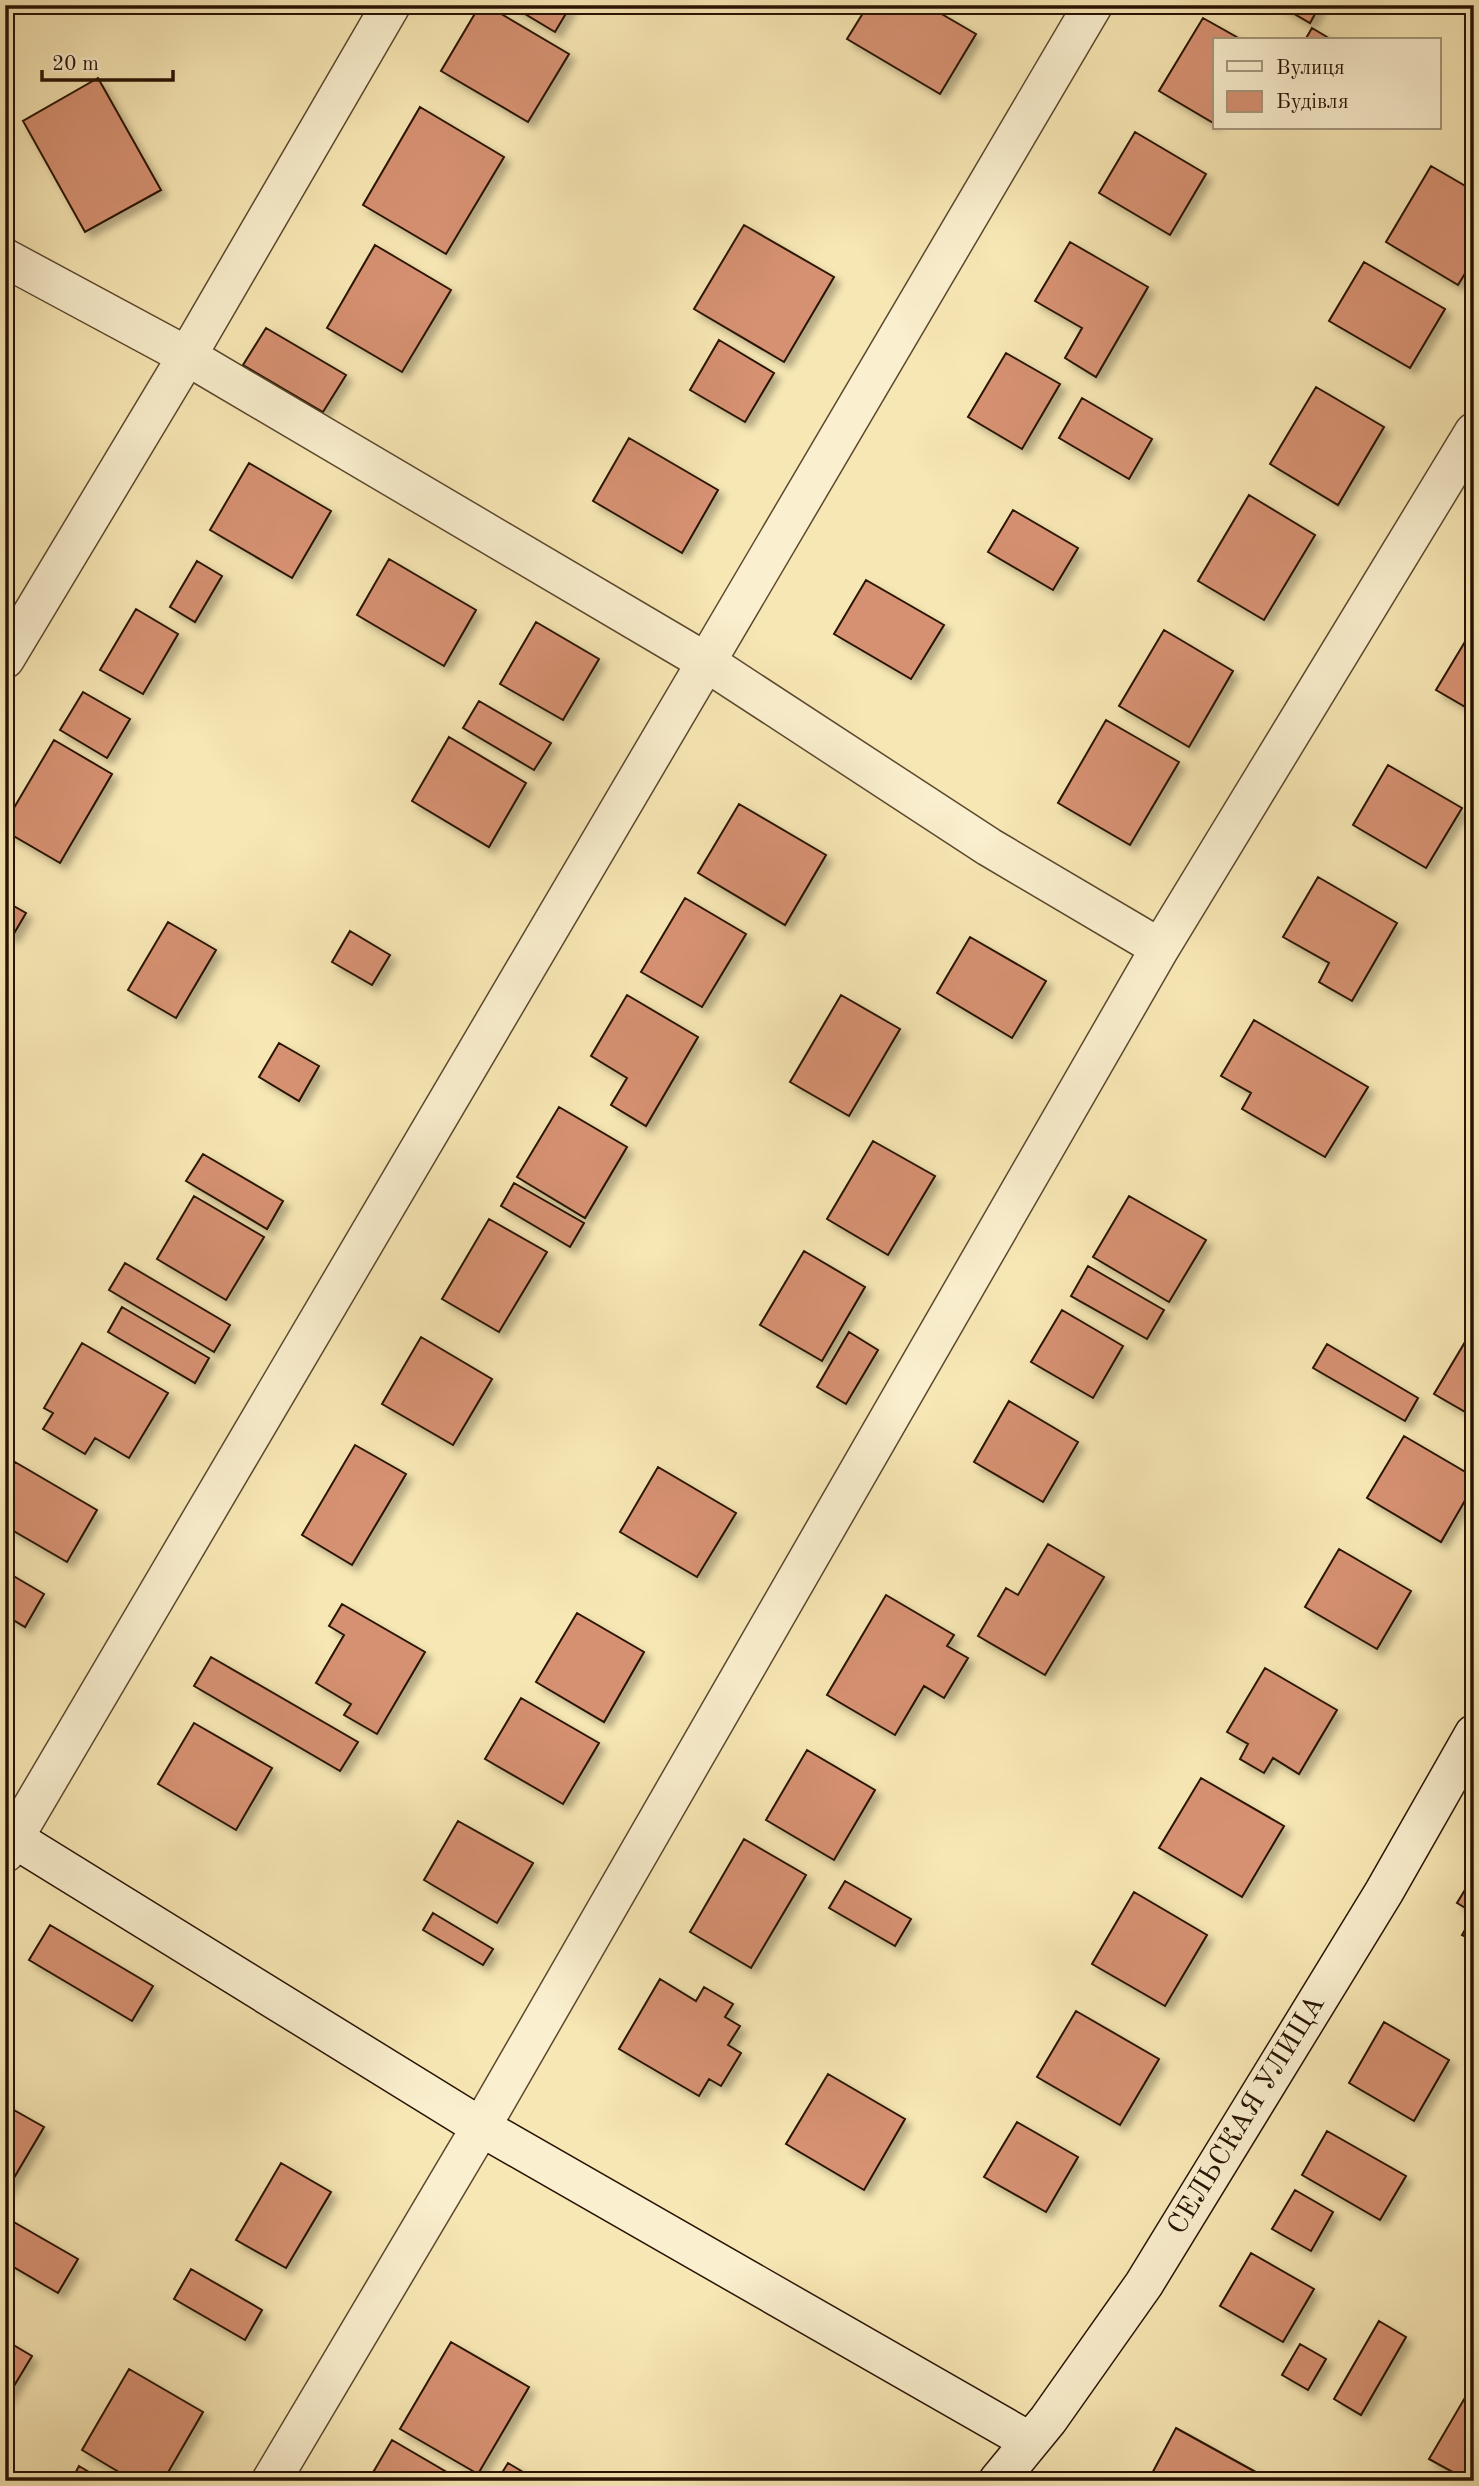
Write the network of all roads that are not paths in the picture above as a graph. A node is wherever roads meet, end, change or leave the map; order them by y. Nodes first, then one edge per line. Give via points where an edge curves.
1 (391, 5) edge
2 (1093, 5) edge
3 (5, 258) edge
4 (187, 356) junction
5 (1474, 432) edge
6 (5, 659) edge
7 (706, 662) junction
8 (1160, 948) junction
9 (1474, 1734) edge
10 (8, 1841) edge
11 (481, 2127) junction
12 (1029, 2441) junction
13 (271, 2481) edge
14 (998, 2481) edge

1 - 4 street
2 - 7 street
3 - 4 street
4 - 6 street
4 - 7 street
5 - 8 street
7 - 8 street via 989,847
7 - 10 street
8 - 11 street
9 - 12 street, СЕЛЬСКАЯ УЛИЦА via 1384,1892 1144,2284
10 - 11 street
11 - 12 street
11 - 13 street
12 - 14 street, СЕЛЬСКАЯ УЛИЦА

